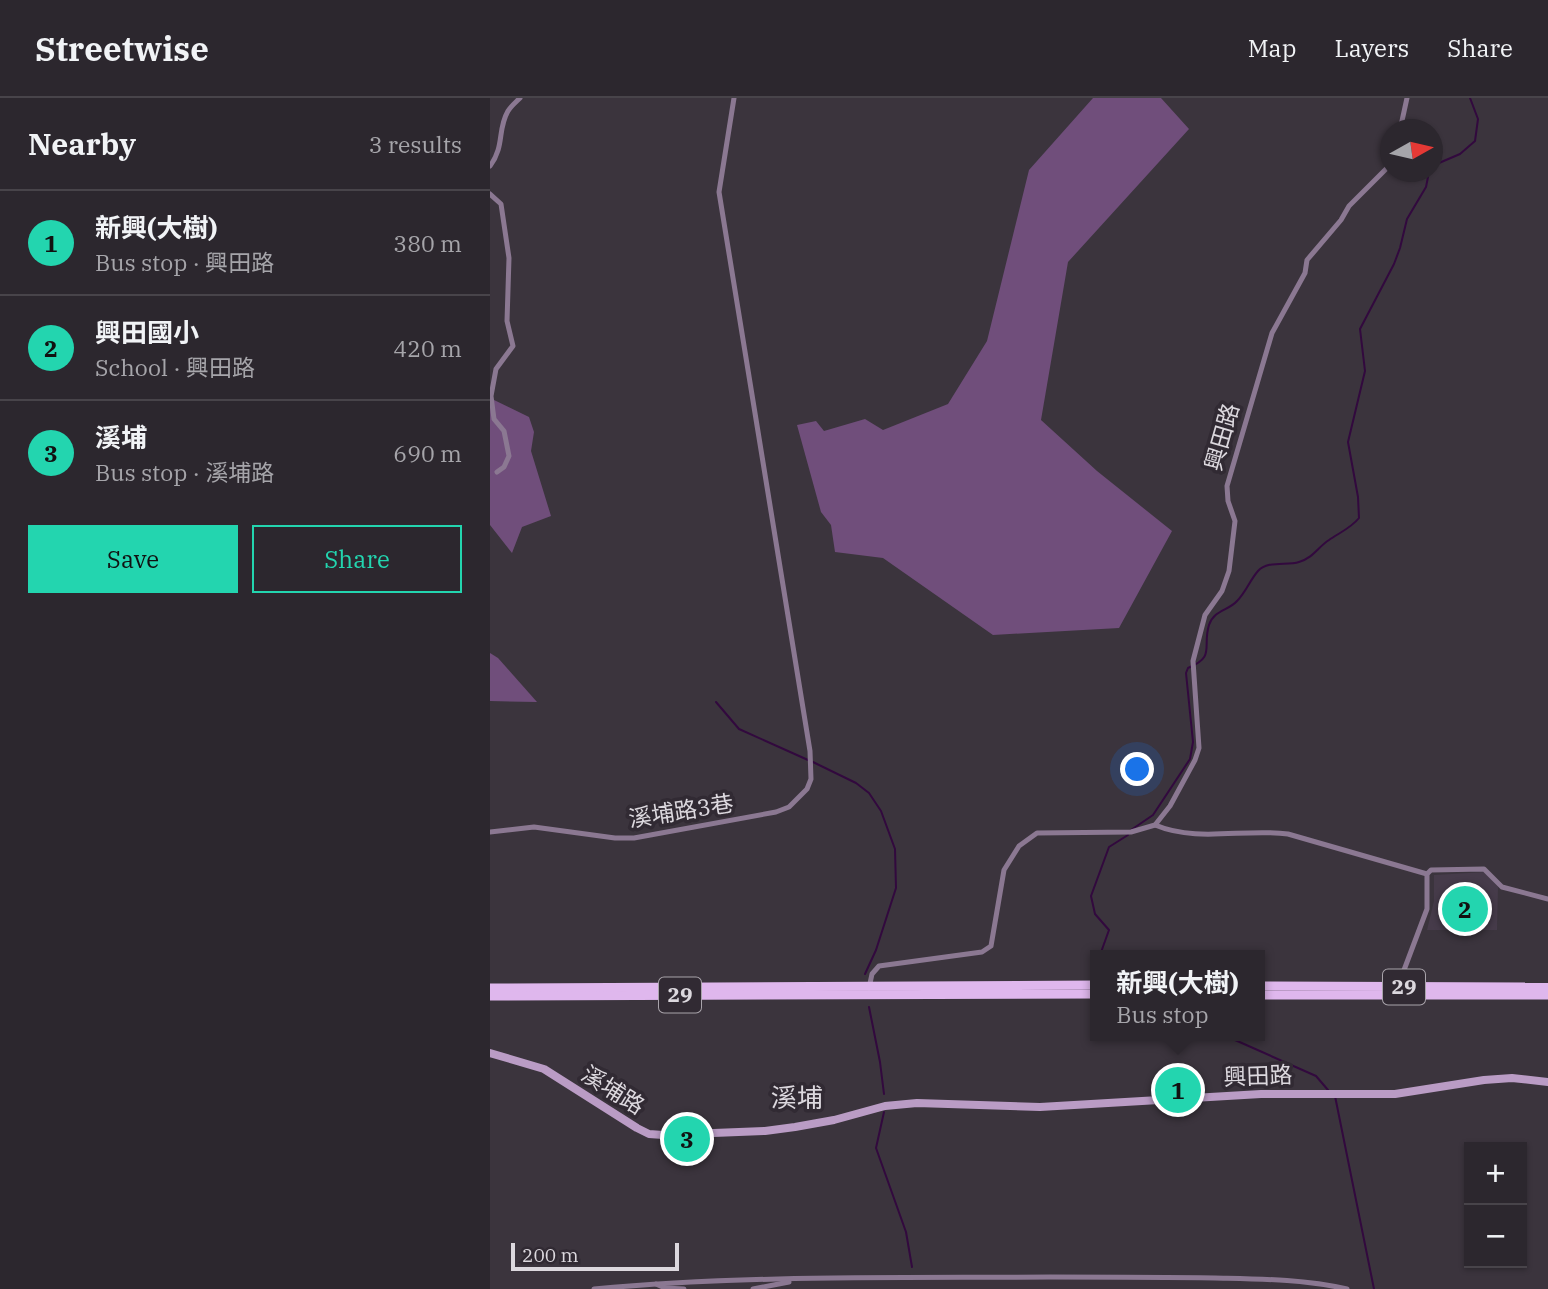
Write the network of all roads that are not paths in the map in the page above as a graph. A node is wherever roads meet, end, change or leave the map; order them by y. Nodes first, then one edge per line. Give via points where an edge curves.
1 (520, 98) edge
2 (734, 98) edge
3 (1407, 98) edge
4 (1402, 119) edge
5 (490, 166) edge
6 (1380, 176) edge
7 (490, 194) edge
8 (497, 472) dead end
9 (1155, 825) junction
10 (490, 832) edge
11 (1427, 874) junction
12 (1548, 899) edge
13 (1090, 985) edge
14 (1265, 986) edge
15 (1548, 987) edge
16 (490, 988) edge
17 (869, 990) junction
18 (1397, 992) junction
19 (1090, 994) edge
20 (1265, 995) edge
21 (1548, 995) edge
22 (490, 996) edge
23 (490, 1053) edge
24 (1548, 1082) edge
25 (885, 1106) joint
26 (796, 1280) junction
27 (653, 1283) junction
28 (594, 1289) edge
29 (684, 1289) edge
30 (752, 1289) edge
31 (1347, 1289) edge

1 - 5 street via 509,111 499,153
2 - 10 street, 溪埔路3巷 via 719,192 811,758 807,789 789,807 765,815 634,838 534,827
3 - 4 street
6 - 9 street, 興田路 via 1349,206 1307,260 1305,273 1272,333 1227,486 1235,520 1229,571 1205,615 1193,661 1198,755
7 - 8 street via 500,204 509,258 507,320 513,346 496,369 491,396 494,419 504,431 509,456
9 - 11 street via 1192,835 1288,834
9 - 17 street via 1131,832 1030,836 1004,870 991,946 982,952 879,966
11 - 12 street via 1478,867 1502,887
11 - 18 street via 1427,909
13 - 17 main road, 29
14 - 18 main road, 29
15 - 18 main road, 29
16 - 17 main road, 29
17 - 19 main road, 29
17 - 22 main road, 29
18 - 20 main road, 29
18 - 21 main road, 29
23 - 25 street, 溪埔路 via 544,1069 649,1134 765,1131
24 - 25 street, 興田路 via 1484,1080 1357,1096 1261,1094 1040,1107
26 - 27 street
26 - 30 street
26 - 31 street via 1161,1277 1269,1279
27 - 28 street
27 - 29 street

